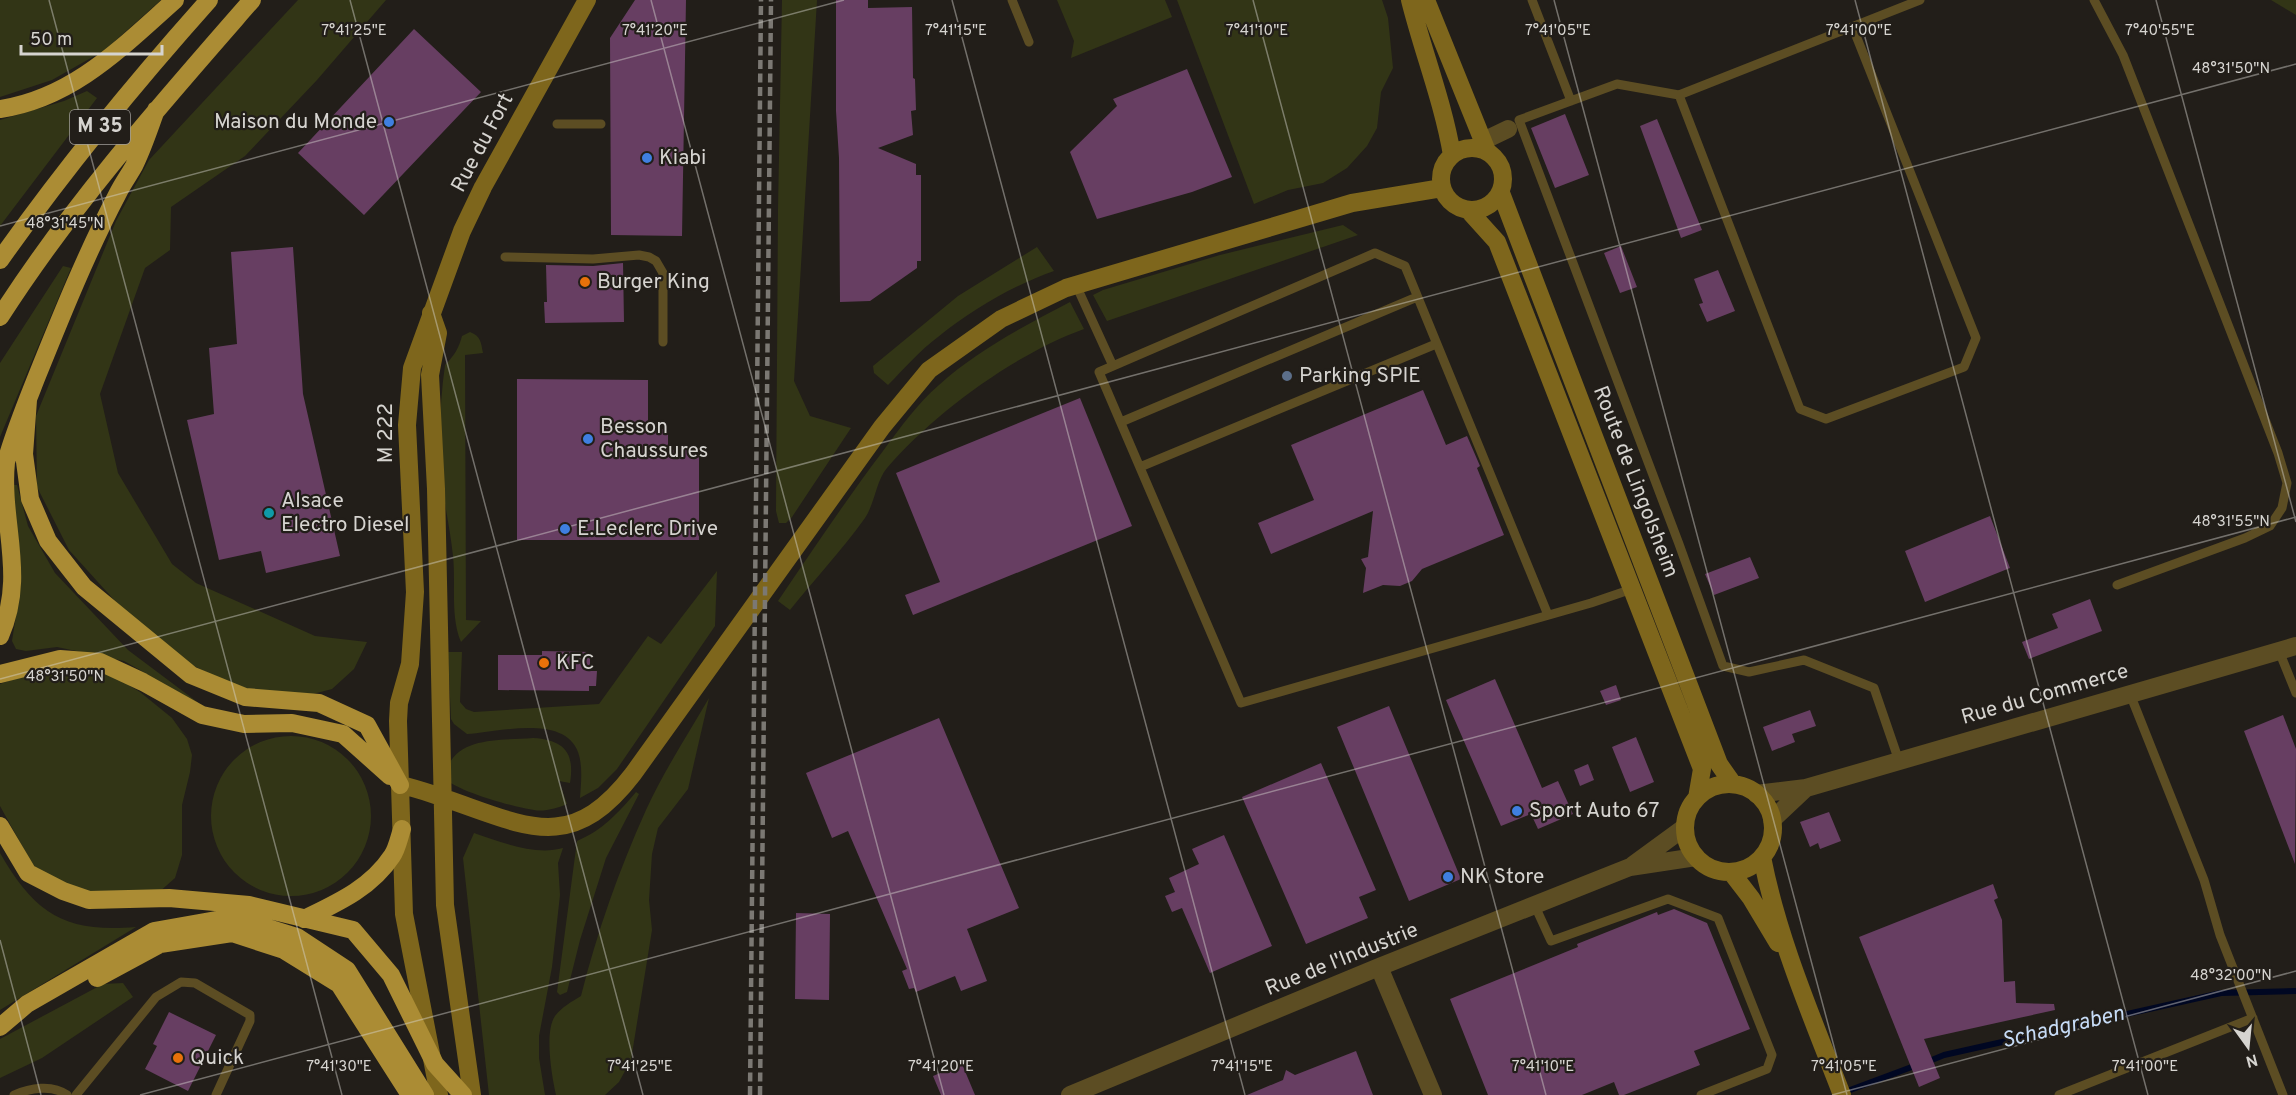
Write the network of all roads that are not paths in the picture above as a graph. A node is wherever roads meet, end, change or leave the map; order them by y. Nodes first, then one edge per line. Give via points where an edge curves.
1 (175, 0) edge
2 (209, 0) edge
3 (252, 0) edge
4 (587, 0) edge
5 (1011, 0) edge
6 (1410, 0) edge
7 (1426, 0) edge
8 (1532, 0) edge
9 (1920, 0) edge
10 (2094, 0) edge
11 (1853, 28) junction
12 (1029, 42) dead end
13 (1679, 95) junction
14 (1571, 100) junction
15 (0, 109) edge
16 (156, 110) junction
17 (557, 124) dead end
18 (601, 124) dead end
19 (1513, 124) junction
20 (1485, 146) junction
21 (1452, 155) junction
22 (1442, 188) junction
23 (1501, 193) junction
24 (1469, 211) junction
25 (506, 257) dead end
26 (0, 260) edge
27 (1076, 285) junction
28 (1418, 297) junction
29 (431, 313) junction
30 (0, 317) edge
31 (663, 342) dead end
32 (1436, 344) junction
33 (1113, 366) junction
34 (28, 400) junction
35 (1121, 422) junction
36 (1140, 467) junction
37 (2117, 585) dead end
38 (1632, 589) junction
39 (1548, 615) junction
40 (0, 636) edge
41 (2288, 648) edge
42 (0, 674) edge
43 (2296, 693) edge
44 (2130, 694) junction
45 (1899, 761) junction
46 (1733, 784) junction
47 (400, 785) junction
48 (1806, 788) junction
49 (1756, 794) junction
50 (442, 797) junction
51 (1697, 798) junction
52 (1772, 820) junction
53 (0, 826) edge
54 (1685, 828) junction
55 (402, 830) junction
56 (1695, 857) junction
57 (1762, 857) junction
58 (1630, 867) junction
59 (1731, 872) junction
60 (1535, 906) junction
61 (304, 919) junction
62 (1379, 968) junction
63 (1793, 969) junction
64 (2253, 1018) junction
65 (0, 1028) edge
66 (435, 1064) junction
67 (1840, 1090) edge
68 (14, 1095) edge
69 (67, 1095) edge
70 (76, 1095) edge
71 (216, 1095) edge
72 (410, 1095) edge
73 (425, 1095) edge
74 (439, 1095) edge
75 (463, 1095) edge
76 (472, 1095) edge
77 (1070, 1095) edge
78 (1432, 1095) edge
79 (1701, 1095) edge
80 (2059, 1095) edge
81 (2283, 1095) edge

1 - 15 highway via 105,63 80,80 28,103
2 - 26 highway, M 35 via 121,100 52,186
3 - 16 highway, M 35
4 - 29 main road, Rue du Fort via 479,196
5 - 12 lane
6 - 21 main road
7 - 20 main road
8 - 14 lane
9 - 11 lane
10 - 37 lane via 2123,55 2287,483 2283,508 2270,526
11 - 13 lane
11 - 13 lane via 1976,338 1964,367 1826,419 1800,409
13 - 14 lane via 1617,84
14 - 19 lane
16 - 30 highway, M 35 via 75,210
16 - 34 highway via 135,165 68,300
17 - 18 lane
19 - 20 street
19 - 45 lane via 1675,533 1723,666 1749,672 1804,660 1874,688
20 - 21 main road
20 - 23 main road via 1504,174
21 - 22 main road via 1442,170
22 - 24 main road via 1452,204
22 - 27 main road via 1352,203
23 - 24 main road via 1488,207
23 - 46 main road, Route de Lingolsheim via 1719,764
24 - 38 main road, Route de Lingolsheim via 1497,242
25 - 31 lane via 649,257 663,273
27 - 33 lane
27 - 50 main road via 1001,319 929,370 882,427 621,790 601,809 576,824 557,828 525,826
28 - 32 lane
28 - 33 lane via 1405,266 1375,253
28 - 35 lane
29 - 47 main road, M 222 via 409,385 407,424 415,592 410,664 399,703
29 - 50 main road via 438,333 430,375
32 - 36 lane
32 - 39 lane
33 - 35 lane via 1099,372
34 - 40 highway via 2,483 1,507 12,584 8,618
34 - 47 highway via 24,454 30,499 48,541 84,587 190,675 245,697 319,703 368,725
35 - 36 lane
36 - 39 lane via 1241,703
38 - 39 lane
38 - 51 main road, Route de Lingolsheim via 1702,769
41 - 43 lane
41 - 44 street, Rue du Commerce
42 - 47 highway via 60,659 100,662 202,715 244,724 292,723 343,734
44 - 45 street, Rue du Commerce
44 - 64 lane via 2204,880 2220,935
45 - 48 street, Rue du Commerce
46 - 49 main road
46 - 51 main road via 1707,790
47 - 50 main road
47 - 55 main road, M 222
48 - 49 street, Rue du Commerce
48 - 52 street, Rue du Commerce
49 - 52 main road
50 - 76 main road via 445,905
51 - 54 main road via 1686,817
52 - 57 main road via 1773,833
53 - 61 highway via 28,873 89,900 169,898 249,905
54 - 56 main road
54 - 58 street, Rue de l'Industrie
55 - 61 highway via 393,855 376,874 350,897
55 - 66 main road, M 222 via 404,914
56 - 58 street, Rue de l'Industrie
56 - 59 main road via 1706,866
57 - 59 main road
57 - 63 main road
58 - 60 street, Rue de l'Industrie
59 - 63 main road
60 - 62 street, Rue de l'Industrie
60 - 79 lane via 1551,941 1668,899 1718,918 1772,1055 1767,1069
61 - 66 highway via 353,930 391,975
62 - 77 street, Rue de l'Industrie
62 - 78 street
63 - 67 main road
64 - 80 lane
64 - 81 lane
65 - 72 highway via 160,944 232,933 284,950 339,984
65 - 73 highway via 27,1005 154,931 233,917 297,937 347,969
66 - 74 main road, M 222
66 - 75 highway
68 - 69 lane via 28,1089 59,1089
70 - 71 lane via 156,997 181,982 195,983 250,1015

